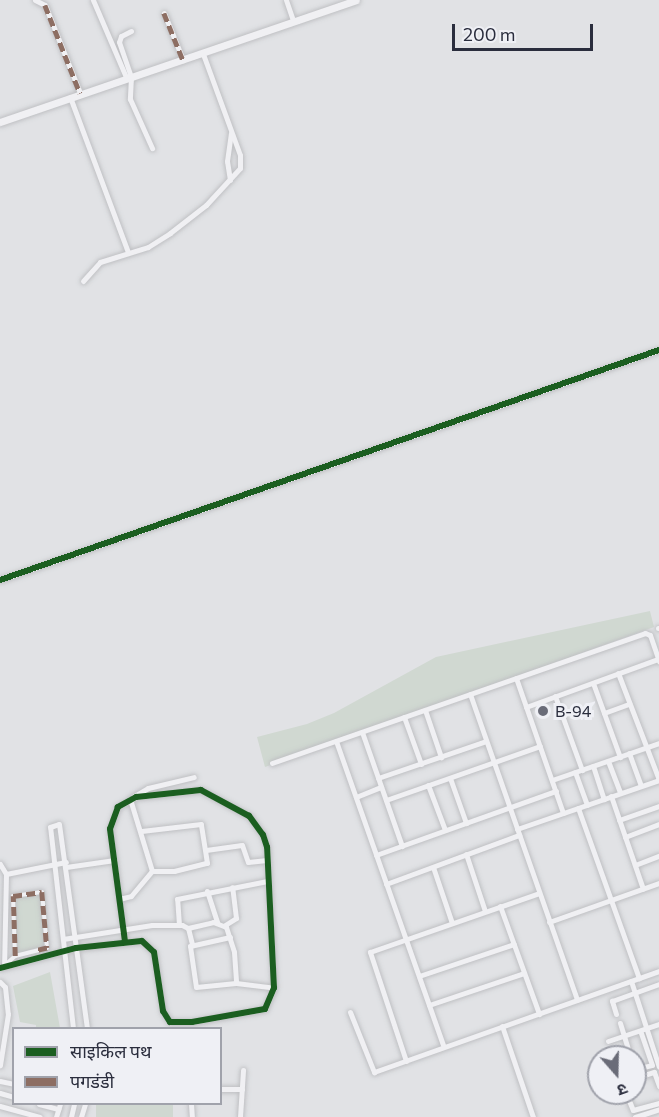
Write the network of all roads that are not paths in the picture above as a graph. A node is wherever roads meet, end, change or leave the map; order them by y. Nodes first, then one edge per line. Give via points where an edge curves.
1 (35, 0) edge
2 (93, 0) edge
3 (286, 0) edge
4 (356, 0) edge
5 (337, 3) edge
6 (164, 13) dead end
7 (293, 20) junction
8 (131, 31) dead end
9 (203, 54) junction
10 (183, 60) junction
11 (129, 78) junction
12 (80, 93) junction
13 (70, 97) junction
14 (0, 122) edge
15 (231, 133) junction
16 (152, 148) dead end
17 (230, 180) junction
18 (128, 252) junction
19 (83, 281) dead end
20 (659, 350) edge
21 (0, 580) edge
22 (659, 660) edge
23 (618, 674) junction
24 (516, 678) junction
25 (593, 682) junction
26 (470, 694) junction
27 (555, 696) junction
28 (629, 704) junction
29 (526, 707) junction
30 (425, 710) junction
31 (604, 712) junction
32 (404, 717) junction
33 (362, 732) junction
34 (336, 741) junction
35 (486, 741) junction
36 (659, 743) edge
37 (540, 746) junction
38 (645, 748) junction
39 (629, 753) junction
40 (441, 757) junction
41 (620, 757) junction
42 (608, 761) junction
43 (272, 763) dead end
44 (494, 763) junction
45 (421, 764) junction
46 (593, 766) junction
47 (582, 770) junction
48 (575, 772) junction
49 (194, 777) dead end
50 (378, 778) junction
51 (450, 778) junction
52 (552, 780) junction
53 (659, 780) edge
54 (428, 785) junction
55 (641, 786) junction
56 (381, 787) junction
57 (556, 791) junction
58 (620, 793) junction
59 (611, 796) junction
60 (356, 797) junction
61 (131, 798) junction
62 (604, 799) junction
63 (386, 800) junction
64 (587, 805) junction
65 (659, 806) edge
66 (509, 808) junction
67 (578, 808) junction
68 (563, 813) junction
69 (619, 820) junction
70 (466, 823) junction
71 (659, 824) edge
72 (445, 830) junction
73 (141, 831) junction
74 (518, 832) junction
75 (625, 837) junction
76 (402, 846) junction
77 (206, 850) junction
78 (376, 855) junction
79 (466, 855) junction
80 (659, 856) edge
81 (114, 860) junction
82 (267, 860) junction
83 (0, 864) edge
84 (54, 864) junction
85 (66, 864) junction
86 (634, 865) junction
87 (433, 867) junction
88 (152, 871) junction
89 (6, 874) junction
90 (267, 881) junction
91 (659, 883) edge
92 (386, 884) junction
93 (232, 887) junction
94 (643, 889) junction
95 (207, 891) junction
96 (539, 893) junction
97 (119, 899) junction
98 (611, 900) junction
99 (500, 906) junction
100 (485, 912) junction
101 (217, 922) junction
102 (549, 922) junction
103 (452, 923) junction
104 (179, 925) junction
105 (225, 925) junction
106 (188, 928) junction
107 (123, 929) junction
108 (74, 937) junction
109 (230, 937) junction
110 (63, 939) junction
111 (406, 939) junction
112 (125, 942) junction
113 (192, 944) junction
114 (514, 944) junction
115 (76, 948) junction
116 (65, 951) junction
117 (15, 956) junction
118 (2, 957) edge
119 (2, 967) edge
120 (659, 971) edge
121 (524, 973) junction
122 (419, 976) junction
123 (639, 978) junction
124 (631, 981) junction
125 (0, 982) edge
126 (236, 983) junction
127 (659, 984) edge
128 (273, 988) junction
129 (635, 992) junction
130 (577, 1000) junction
131 (429, 1005) junction
132 (8, 1007) junction
133 (0, 1008) edge
134 (350, 1012) dead end
135 (538, 1014) junction
136 (616, 1014) dead end
137 (620, 1023) dead end
138 (659, 1024) edge
139 (502, 1026) junction
140 (73, 1027) edge
141 (87, 1027) edge
142 (643, 1029) junction
143 (624, 1036) junction
144 (608, 1041) dead end
145 (627, 1045) edge
146 (647, 1045) edge
147 (647, 1045) edge
148 (444, 1047) junction
149 (406, 1060) junction
150 (0, 1065) edge
151 (647, 1066) edge
152 (659, 1067) edge
153 (243, 1070) dead end
154 (647, 1074) edge
155 (659, 1086) edge
156 (222, 1089) edge
157 (242, 1089) junction
158 (659, 1102) edge
159 (631, 1105) edge
160 (59, 1106) edge
161 (0, 1107) edge
162 (659, 1109) edge
163 (40, 1117) edge
164 (56, 1117) edge
165 (240, 1117) edge
166 (533, 1117) edge
167 (636, 1117) edge

1 - 12 street via 45,5
2 - 11 street
3 - 7 street
4 - 5 street
5 - 7 street
6 - 10 street
7 - 9 street
8 - 11 street via 119,38
9 - 10 street
9 - 15 street
10 - 11 street
11 - 12 street
11 - 16 street via 130,99
12 - 13 street
13 - 14 street
13 - 18 street
15 - 17 street via 227,161
15 - 17 street via 241,165
17 - 18 street via 206,206 170,233 148,247
18 - 19 street via 98,264
20 - 21 street
22 - 23 street
22 - 24 street via 650,634 645,633
23 - 25 street
23 - 28 street
24 - 26 street
24 - 29 street
25 - 27 street
25 - 31 street
26 - 30 street
26 - 35 street
27 - 29 street
27 - 47 street
28 - 31 street
28 - 38 street
29 - 37 street
30 - 32 street
30 - 40 street
31 - 41 street
32 - 33 street
32 - 45 street
33 - 34 street
33 - 50 street
34 - 43 street
34 - 60 street
35 - 40 street
35 - 44 street
36 - 38 street
37 - 44 street
37 - 52 street
38 - 39 street
38 - 53 street
39 - 41 street
39 - 55 street
40 - 45 street
41 - 42 street
42 - 46 street
42 - 58 street
44 - 51 street
44 - 66 street
45 - 50 street
46 - 47 street
46 - 62 street
47 - 48 street
48 - 52 street
48 - 64 street
49 - 61 street via 148,788
50 - 56 street
51 - 54 street
51 - 70 street
52 - 57 street
53 - 55 street
54 - 63 street
54 - 72 street
55 - 58 street
56 - 60 street
56 - 63 street
57 - 66 street
57 - 68 street
58 - 59 street
59 - 62 street
59 - 69 street
60 - 78 street
61 - 73 street
61 - 81 street via 118,807 109,824
61 - 82 street via 193,790 216,795 256,823 266,840
62 - 64 street
63 - 76 street
64 - 67 street
65 - 69 street
66 - 70 street
66 - 74 street
67 - 68 street
67 - 98 street
68 - 74 street
69 - 75 street
70 - 72 street
71 - 75 street
72 - 76 street
73 - 77 street via 201,824
73 - 88 street
74 - 79 street
74 - 96 street
75 - 86 street
76 - 78 street
77 - 82 street via 242,845 248,862
77 - 88 street via 207,862 202,866
78 - 92 street
79 - 87 street
79 - 100 street
80 - 86 street
81 - 85 street
81 - 97 street
82 - 90 street
83 - 89 street
84 - 85 street
84 - 85 street via 53,825 61,826
84 - 89 street
84 - 110 street
85 - 108 street
86 - 94 street
87 - 92 street
87 - 103 street
88 - 97 street via 131,896
89 - 118 street
90 - 93 street
90 - 128 street
91 - 94 street
92 - 111 street
93 - 95 street
93 - 105 street via 236,918
94 - 98 street
95 - 101 street
95 - 104 street via 175,900
96 - 99 street
96 - 102 street
97 - 107 street
98 - 102 street
98 - 123 street
99 - 100 street
99 - 114 street
100 - 103 street
101 - 105 street
101 - 106 street
102 - 130 street
103 - 111 street
104 - 106 street
104 - 107 street
105 - 109 street
106 - 113 street
107 - 108 street
107 - 112 street
108 - 110 street
108 - 115 street
109 - 113 street
109 - 126 street
110 - 116 street
111 - 122 street
111 - 149 street via 369,953
112 - 115 street
112 - 128 street via 145,942 152,947 163,1011 174,1023 257,1012 267,1005
113 - 126 street via 190,961 196,987
114 - 121 street
114 - 122 street
115 - 116 street
115 - 141 street
116 - 119 street
116 - 140 street
117 - 117 street via 47,948 42,892 13,896
117 - 119 street
118 - 119 street
120 - 123 street
121 - 131 street
121 - 135 street
122 - 131 street
123 - 124 street
124 - 129 street
124 - 130 street
125 - 132 street via 5,987
126 - 128 street
127 - 129 street
129 - 136 street via 612,1001
129 - 142 street
130 - 135 street
131 - 148 street
132 - 133 street
132 - 150 street
134 - 149 street via 374,1072
135 - 139 street
137 - 143 street
138 - 142 street
139 - 148 street
139 - 166 street
142 - 143 street
142 - 147 street
142 - 152 street
143 - 144 street
143 - 145 street
146 - 151 street via 652,1065
148 - 149 street
153 - 157 street
154 - 155 street via 654,1072
156 - 157 street
157 - 165 street
158 - 159 street via 633,1110
160 - 164 street
161 - 163 street
162 - 167 street

